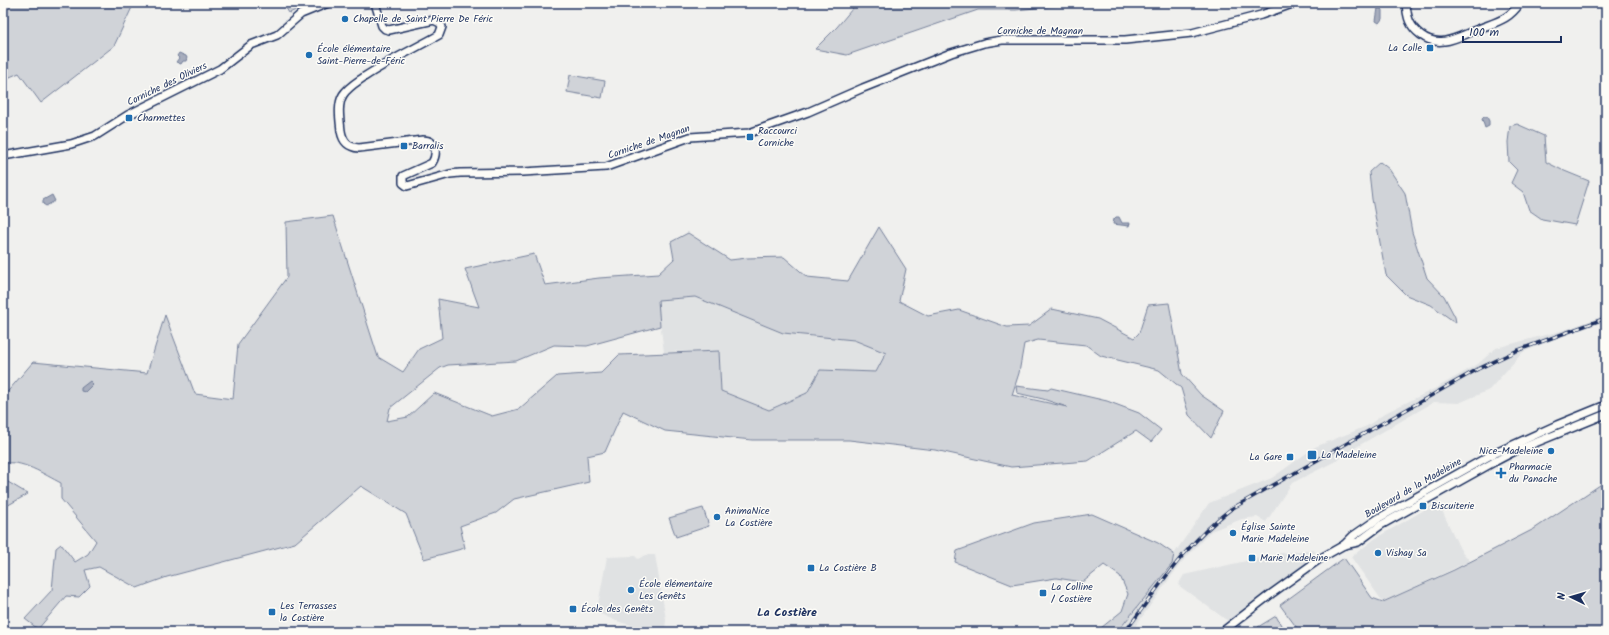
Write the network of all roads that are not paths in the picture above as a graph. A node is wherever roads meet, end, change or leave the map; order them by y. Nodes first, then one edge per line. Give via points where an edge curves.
1 (328, 3) edge
2 (375, 3) edge
3 (1296, 3) edge
4 (1406, 3) edge
5 (1520, 3) edge
6 (3, 156) edge
7 (1606, 405) edge
8 (1606, 414) edge
9 (1344, 545) junction
10 (1222, 632) edge

1 - 6 street, Corniche des Oliviers via 301,14 277,35 251,45 220,69 128,115 95,136 71,144
2 - 3 street, Corniche de Magnan via 385,29 434,20 442,27 439,35 387,62 356,83 348,89 340,102 342,135 347,145 352,148 423,140 433,143 434,160 428,166 403,176 403,183 407,186 460,173 606,167 690,137 748,133 822,107 920,65 992,41 1117,40 1184,34 1261,15
4 - 5 street via 1408,20 1415,31 1430,41 1439,42 1455,39 1509,16
7 - 9 street, Boulevard de la Madeleine via 1484,458 1379,518
8 - 9 street, Boulevard de la Madeleine via 1501,458 1381,525 1358,542
9 - 10 street, Boulevard de la Madeleine via 1310,566

